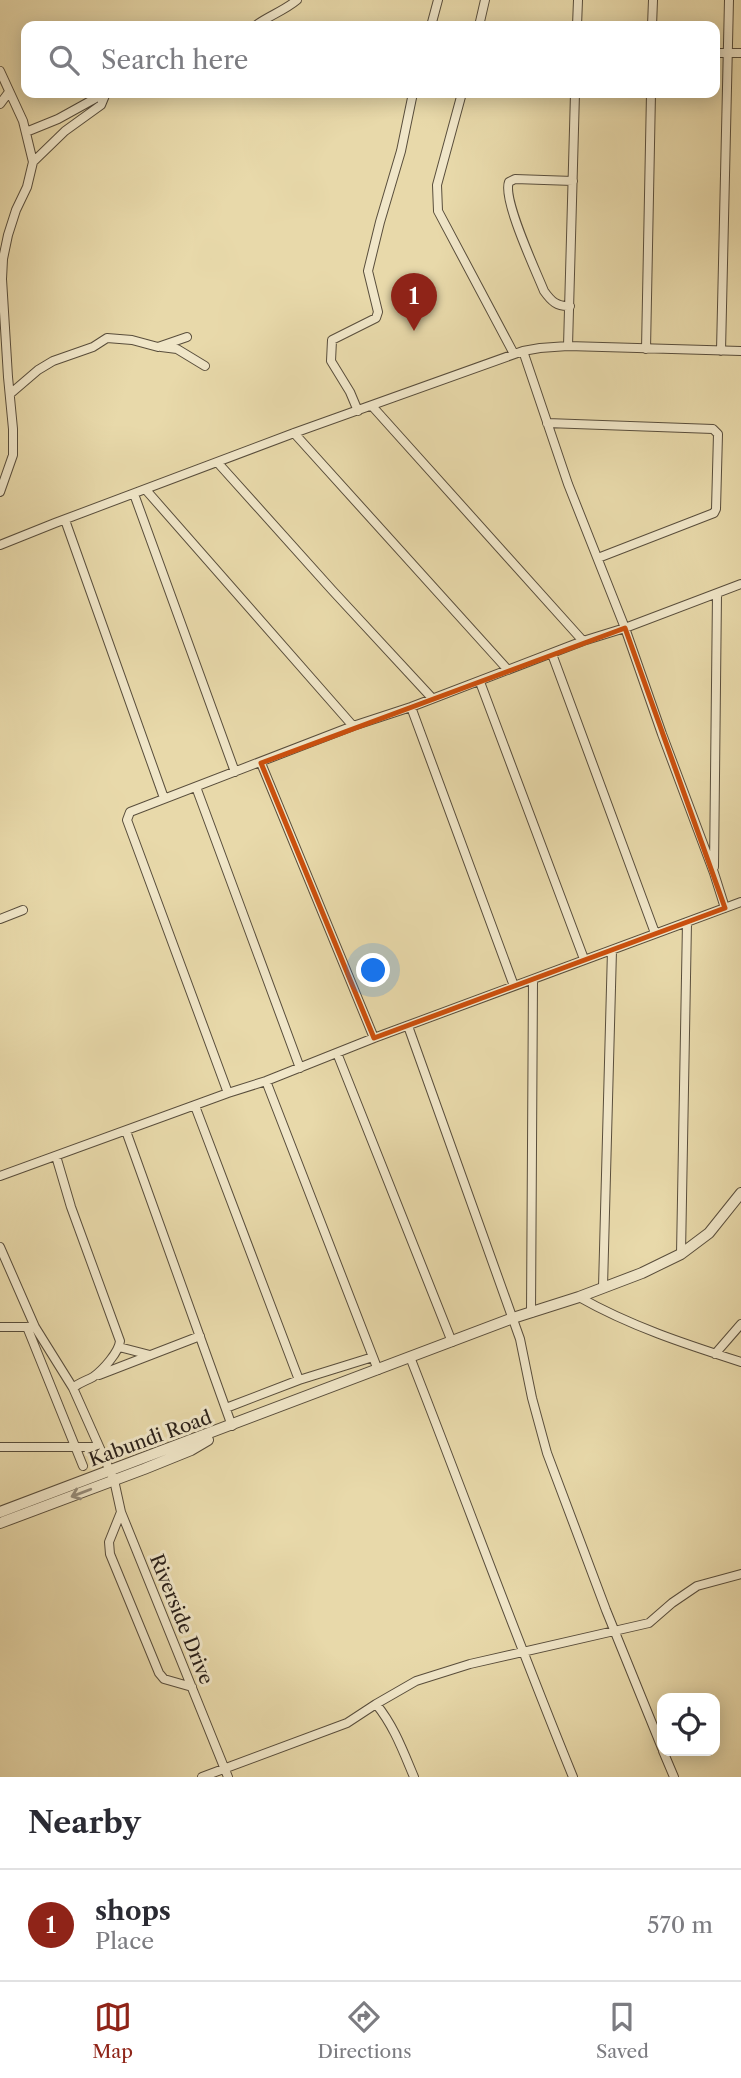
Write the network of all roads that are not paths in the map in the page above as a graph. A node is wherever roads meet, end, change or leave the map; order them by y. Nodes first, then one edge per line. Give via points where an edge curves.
1 (297, 0) edge
2 (438, 0) edge
3 (485, 0) edge
4 (579, 0) edge
5 (653, 0) edge
6 (729, 0) edge
7 (262, 21) edge
8 (432, 21) edge
9 (481, 21) edge
10 (577, 21) edge
11 (652, 21) edge
12 (720, 53) edge
13 (728, 53) junction
14 (741, 54) edge
15 (0, 71) edge
16 (9, 92) junction
17 (96, 98) edge
18 (103, 98) edge
19 (412, 98) edge
20 (461, 98) edge
21 (575, 98) edge
22 (651, 98) edge
23 (0, 104) edge
24 (26, 132) junction
25 (33, 162) junction
26 (573, 181) junction
27 (1, 280) edge
28 (570, 306) junction
29 (187, 338) dead end
30 (568, 346) junction
31 (158, 347) junction
32 (646, 349) junction
33 (721, 351) junction
34 (741, 351) edge
35 (518, 352) junction
36 (205, 366) dead end
37 (10, 394) junction
38 (372, 406) junction
39 (358, 411) junction
40 (547, 424) junction
41 (294, 433) junction
42 (218, 463) junction
43 (146, 490) junction
44 (0, 492) edge
45 (134, 494) junction
46 (65, 520) junction
47 (0, 545) edge
48 (597, 558) junction
49 (741, 584) edge
50 (718, 594) junction
51 (625, 628) junction
52 (583, 641) junction
53 (552, 654) junction
54 (508, 670) junction
55 (480, 682) junction
56 (432, 698) junction
57 (411, 707) junction
58 (354, 726) junction
59 (261, 763) junction
60 (236, 772) junction
61 (196, 787) junction
62 (164, 798) junction
63 (714, 873) junction
64 (741, 902) edge
65 (725, 908) junction
66 (23, 910) dead end
67 (0, 919) edge
68 (687, 922) junction
69 (655, 933) junction
70 (612, 950) junction
71 (584, 960) junction
72 (533, 980) junction
73 (514, 986) junction
74 (408, 1026) junction
75 (374, 1038) junction
76 (337, 1053) junction
77 (300, 1068) junction
78 (265, 1081) junction
79 (228, 1093) junction
80 (195, 1106) junction
81 (126, 1131) junction
82 (56, 1156) junction
83 (0, 1176) edge
84 (741, 1193) edge
85 (0, 1247) edge
86 (681, 1254) junction
87 (603, 1287) junction
88 (579, 1297) junction
89 (531, 1313) junction
90 (513, 1318) junction
91 (741, 1324) edge
92 (0, 1327) edge
93 (31, 1327) junction
94 (200, 1336) junction
95 (452, 1342) junction
96 (119, 1347) junction
97 (715, 1354) junction
98 (150, 1355) junction
99 (373, 1357) junction
100 (410, 1357) junction
101 (741, 1362) edge
102 (378, 1370) junction
103 (92, 1377) junction
104 (299, 1380) junction
105 (73, 1388) junction
106 (226, 1408) junction
107 (232, 1426) junction
108 (0, 1447) edge
109 (74, 1447) junction
110 (98, 1447) junction
111 (83, 1466) dead end
112 (112, 1476) junction
113 (0, 1512) edge
114 (121, 1512) junction
115 (0, 1523) edge
116 (741, 1574) edge
117 (615, 1632) junction
118 (522, 1651) junction
119 (192, 1687) junction
120 (376, 1704) junction
121 (657, 1734) edge
122 (666, 1756) edge
123 (226, 1773) edge
124 (202, 1777) edge
125 (414, 1777) edge
126 (573, 1777) edge
127 (674, 1777) edge

1 - 7 street
2 - 8 street
3 - 9 street
4 - 10 street
5 - 11 street
6 - 13 street
12 - 13 street
13 - 14 street
13 - 33 street
15 - 16 street
16 - 23 street
16 - 24 street
17 - 24 street
18 - 25 street via 101,105
19 - 39 street via 368,271 377,316 332,341 331,361
20 - 35 street via 437,185 438,211
21 - 26 street
22 - 32 street
24 - 25 street
25 - 27 street via 8,235
26 - 28 street
26 - 28 street via 515,179 507,190 544,291 558,305
27 - 37 street
28 - 30 street
29 - 31 street
30 - 32 street
30 - 35 street
31 - 36 street via 177,349
31 - 37 street via 107,338 53,361
32 - 33 street
33 - 34 street
35 - 38 street
35 - 40 street
37 - 44 street via 13,455
38 - 39 street
38 - 52 street
39 - 41 street
40 - 48 street
40 - 48 street via 713,429 718,435 714,513
41 - 42 street
41 - 54 street
42 - 43 street
42 - 56 street
43 - 45 street
43 - 58 street
45 - 46 street
45 - 60 street
46 - 47 street
46 - 62 street
48 - 51 street
49 - 50 street
50 - 51 street
50 - 63 street
51 - 52 street
51 - 63 street
52 - 53 street
53 - 54 street
53 - 69 street
54 - 55 street
55 - 56 street
55 - 71 street
56 - 57 street
57 - 58 street
57 - 73 street
58 - 59 street
59 - 60 street
59 - 75 street
60 - 61 street
61 - 62 street
61 - 77 street
62 - 79 street via 130,812 127,820
63 - 65 street
64 - 65 street
65 - 68 street
66 - 67 street
68 - 69 street
68 - 86 street
69 - 70 street
70 - 71 street
70 - 87 street
71 - 72 street
72 - 73 street
72 - 89 street
73 - 74 street
74 - 75 street
74 - 90 street
75 - 76 street
76 - 77 street
76 - 95 street
77 - 78 street
78 - 79 street
78 - 99 street
79 - 80 street
80 - 81 street
80 - 104 street
81 - 82 street
81 - 94 street
82 - 83 street
82 - 96 street
84 - 86 street, Kabundi Road via 709,1233
85 - 93 street
86 - 87 street, Kabundi Road
87 - 88 street, Kabundi Road
88 - 89 street, Kabundi Road
88 - 97 street via 621,1320
89 - 90 street, Kabundi Road
90 - 95 street, Kabundi Road
90 - 117 street via 547,1453
91 - 97 street
92 - 93 street
93 - 105 street, Riverside Drive
93 - 109 street
94 - 98 street
94 - 106 street
95 - 100 street, Kabundi Road
96 - 98 street
96 - 103 street
97 - 101 street
98 - 103 street
99 - 102 street
99 - 104 street
100 - 102 street, Kabundi Road
100 - 118 street
102 - 107 street, Kabundi Road
103 - 105 street
104 - 106 street
105 - 110 street, Riverside Drive
106 - 107 street
107 - 112 street, Kabundi Road
108 - 109 street
109 - 110 street
109 - 111 street
110 - 112 street, Riverside Drive
112 - 113 street, Kabundi Road
112 - 114 street, Riverside Drive
112 -> 115 street, Kabundi Road
114 - 119 street, Riverside Drive
114 - 119 street via 109,1542 110,1554 159,1673 164,1679
116 - 117 street via 697,1586 649,1623
117 - 118 street
117 - 121 street
118 - 120 street via 439,1673
118 - 126 street
119 - 123 street, Riverside Drive
120 - 123 street via 347,1724
120 - 125 street
122 - 127 street
123 - 124 street

